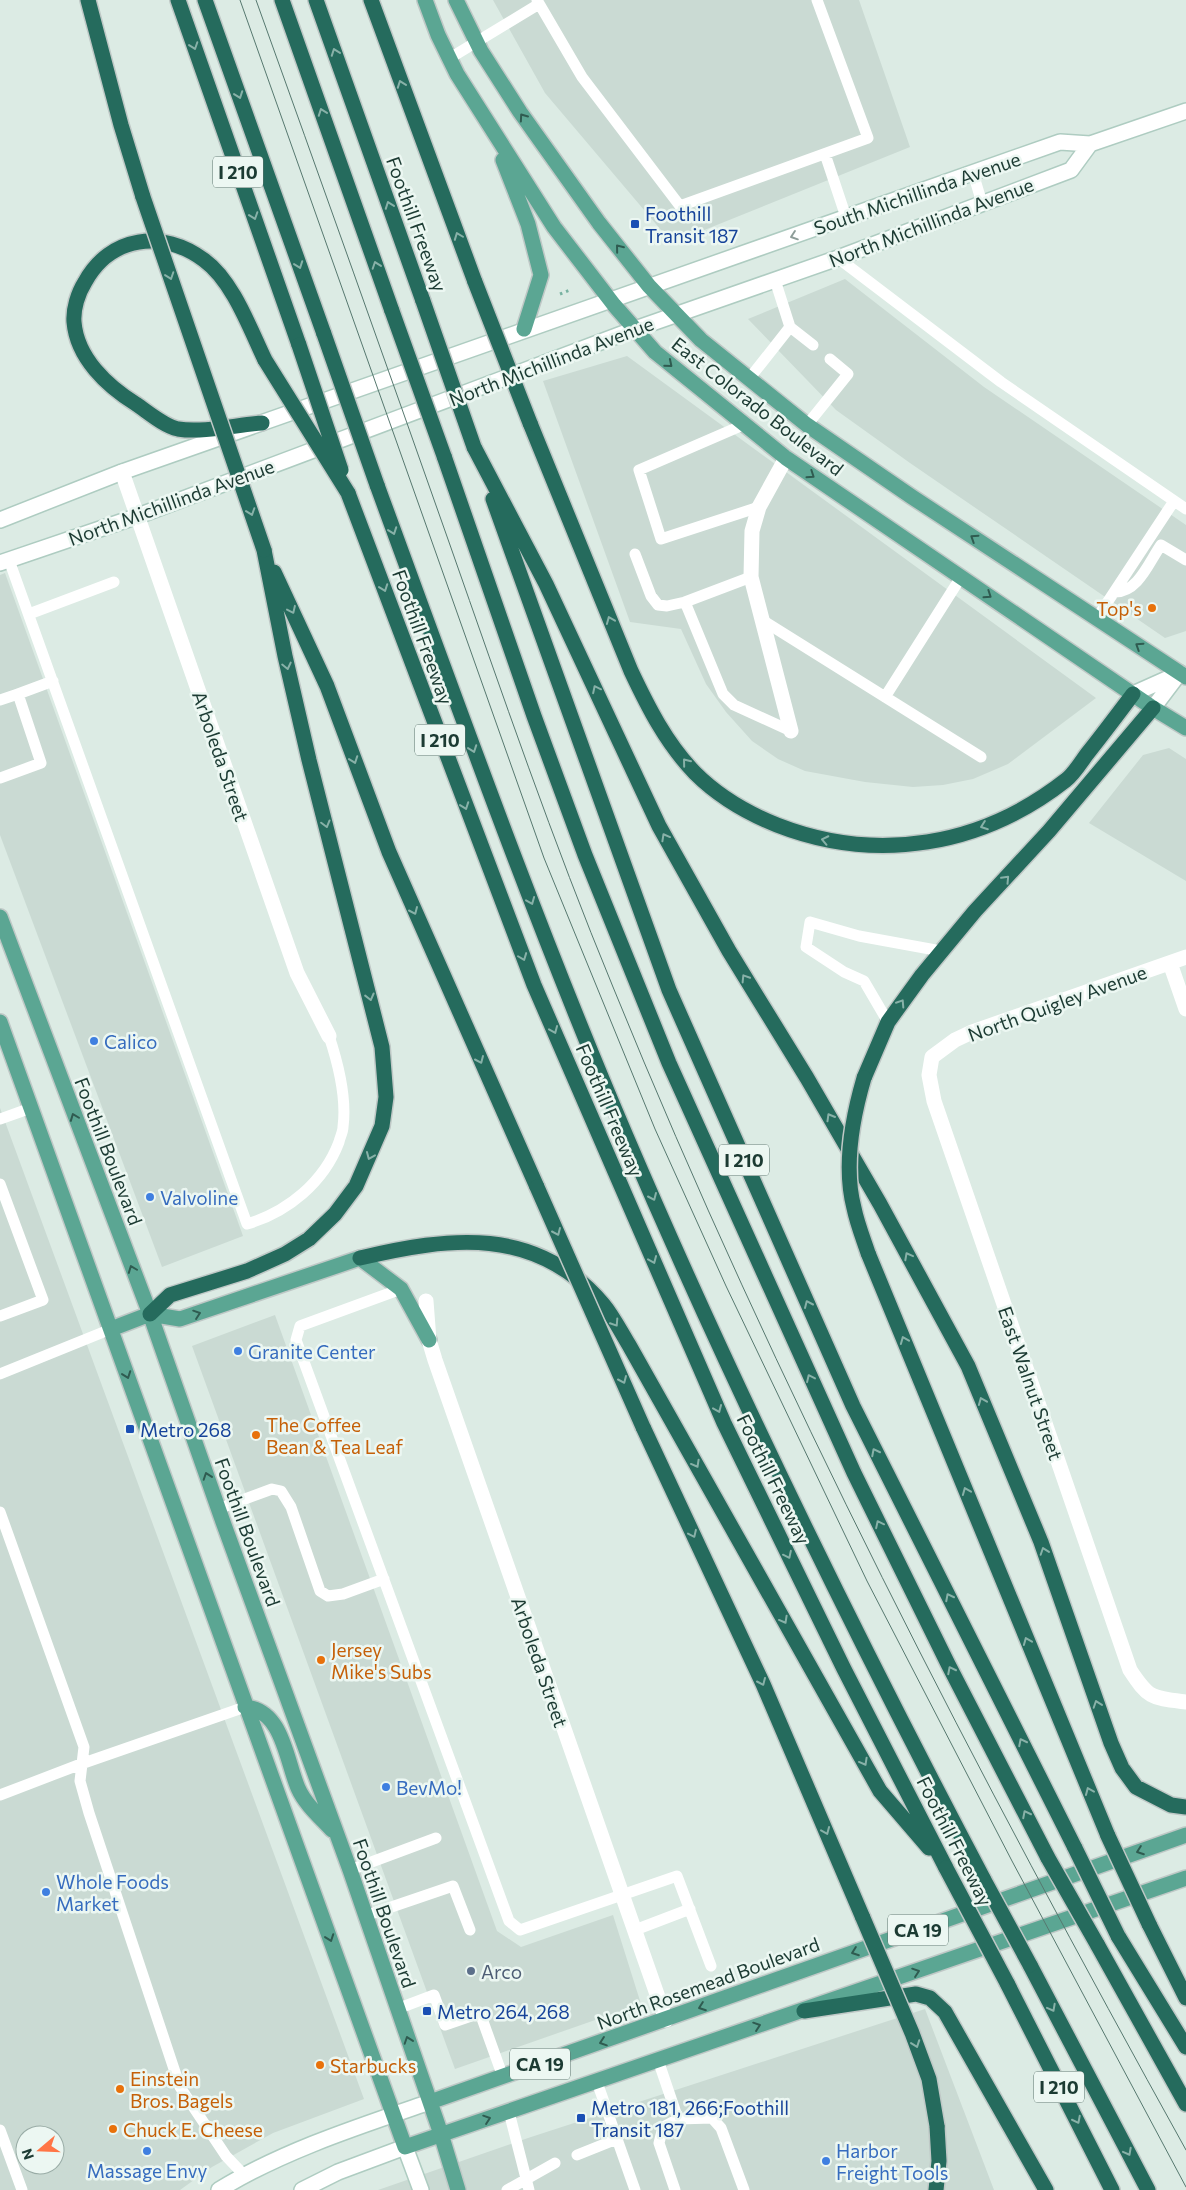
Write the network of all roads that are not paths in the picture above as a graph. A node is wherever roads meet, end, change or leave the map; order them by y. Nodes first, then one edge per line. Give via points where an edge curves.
1 (88, 0) edge
2 (178, 0) edge
3 (205, 0) edge
4 (282, 0) edge
5 (316, 0) edge
6 (371, 0) edge
7 (425, 0) edge
8 (456, 0) edge
9 (817, 0) edge
10 (538, 2) edge
11 (477, 42) junction
12 (450, 58) junction
13 (1186, 111) edge
14 (493, 133) junction
15 (1090, 144) junction
16 (825, 154) junction
17 (973, 173) junction
18 (982, 203) junction
19 (846, 218) junction
20 (838, 258) junction
21 (775, 280) junction
22 (650, 286) junction
23 (611, 300) junction
24 (675, 314) junction
25 (790, 327) junction
26 (524, 329) junction
27 (635, 329) junction
28 (813, 345) dead end
29 (830, 359) dead end
30 (749, 378) junction
31 (262, 423) junction
32 (743, 425) junction
33 (808, 425) junction
34 (474, 447) junction
35 (786, 458) junction
36 (122, 472) junction
37 (348, 493) junction
38 (1174, 501) junction
39 (759, 507) junction
40 (1186, 509) edge
41 (138, 516) junction
42 (0, 520) edge
43 (264, 550) junction
44 (635, 554) dead end
45 (1186, 560) edge
46 (5, 561) edge
47 (751, 577) junction
48 (961, 577) junction
49 (114, 582) dead end
50 (1114, 592) junction
51 (685, 602) junction
52 (29, 614) junction
53 (1097, 618) junction
54 (762, 620) junction
55 (1184, 671) edge
56 (53, 681) junction
57 (18, 694) junction
58 (1133, 694) junction
59 (885, 697) junction
60 (0, 700) edge
61 (1153, 708) junction
62 (1186, 728) edge
63 (791, 730) joint
64 (981, 757) dead end
65 (0, 778) edge
66 (0, 917) edge
67 (941, 951) junction
68 (1186, 957) edge
69 (1170, 963) junction
70 (1186, 1009) edge
71 (0, 1022) edge
72 (888, 1022) junction
73 (329, 1036) joint
74 (932, 1057) joint
75 (31, 1108) junction
76 (0, 1120) edge
77 (0, 1184) edge
78 (360, 1258) junction
79 (401, 1289) junction
80 (426, 1301) dead end
81 (150, 1314) junction
82 (0, 1316) edge
83 (111, 1329) junction
84 (429, 1340) junction
85 (0, 1374) edge
86 (218, 1508) junction
87 (0, 1512) edge
88 (11, 1544) junction
89 (0, 1549) edge
90 (384, 1579) junction
91 (1186, 1702) edge
92 (245, 1707) junction
93 (81, 1764) junction
94 (0, 1795) edge
95 (1186, 1807) edge
96 (1186, 1834) edge
97 (338, 1837) junction
98 (436, 1838) dead end
99 (946, 1868) junction
100 (350, 1870) junction
101 (1186, 1878) edge
102 (622, 1894) junction
103 (690, 1910) junction
104 (365, 1916) junction
105 (470, 1930) dead end
106 (634, 1930) junction
107 (711, 1966) dead end
108 (1186, 1998) edge
109 (397, 2009) junction
110 (804, 2011) junction
111 (666, 2020) junction
112 (1186, 2047) edge
113 (658, 2060) junction
114 (503, 2077) junction
115 (597, 2082) junction
116 (430, 2102) junction
117 (1186, 2104) edge
118 (508, 2112) junction
119 (394, 2114) junction
120 (678, 2119) junction
121 (0, 2130) edge
122 (441, 2134) junction
123 (617, 2139) junction
124 (405, 2147) junction
125 (577, 2155) dead end
126 (555, 2163) dead end
127 (244, 2175) junction
128 (528, 2185) edge
129 (305, 2189) edge
130 (22, 2190) edge
131 (219, 2190) edge
132 (421, 2190) edge
133 (458, 2190) edge
134 (506, 2190) edge
135 (635, 2190) edge
136 (675, 2190) edge
137 (744, 2190) edge
138 (936, 2190) edge
139 (1046, 2190) edge
140 (1112, 2190) edge
141 (1148, 2190) edge

1 -> 43 highway, bridge via 143,196
2 -> 37 highway, Foothill Freeway / I 210, bridge
3 -> 141 highway, bridge via 505,835 625,1134 752,1420 906,1732
117 -> 4 highway, bridge via 1048,1858 948,1664 854,1474 669,1063 534,716
34 -> 5 highway, Foothill Freeway / I 210, bridge
58 -> 6 highway, bridge via 1068,779 1029,806 992,824 949,839 906,846 855,845 806,836 758,817 727,800 695,773 669,741 631,671 530,424
7 - 12 main road, East Colorado Boulevard
8 - 11 main road, East Colorado Boulevard
9 - 16 lane via 868,138
10 - 11 lane
10 - 16 lane via 582,77 680,206
11 - 12 lane
22 -> 11 main road, East Colorado Boulevard via 599,223 520,112
12 - 14 main road, East Colorado Boulevard
13 - 15 main road, South Michillinda Avenue
14 - 23 main road, East Colorado Boulevard via 554,227
14 - 26 main road via 528,224 542,275
15 - 17 main road, South Michillinda Avenue via 1060,142
15 - 18 main road, North Michillinda Avenue via 1071,170
16 - 19 lane
17 - 18 lane
17 - 19 main road, South Michillinda Avenue
18 - 20 main road, North Michillinda Avenue
19 -> 22 main road, South Michillinda Avenue
20 - 21 main road, North Michillinda Avenue
20 - 38 lane via 1001,382
21 - 24 main road, North Michillinda Avenue
21 - 25 lane
22 - 23 main road, North Michillinda Avenue
22 - 24 main road, East Colorado Boulevard
23 - 26 main road, North Michillinda Avenue
23 - 27 main road, East Colorado Boulevard
24 - 27 main road, North Michillinda Avenue
24 - 30 main road, East Colorado Boulevard via 701,340
25 - 28 lane
25 - 30 lane
26 - 31 main road, North Michillinda Avenue
27 -> 32 main road, East Colorado Boulevard via 655,352
27 - 41 main road, North Michillinda Avenue
29 - 33 lane via 848,374
30 - 33 main road, East Colorado Boulevard
31 - 36 main road, North Michillinda Avenue
31 - 37 highway, bridge via 189,430 176,428 118,394 97,374 81,346 74,322 81,289 104,256 132,242 171,242 205,260 232,294 265,360
32 - 35 main road, East Colorado Boulevard
32 - 39 lane via 639,470 661,539
53 -> 33 main road, East Colorado Boulevard
95 -> 34 highway via 1171,1806 1152,1797 1136,1787 1122,1768 1040,1542 968,1366 880,1204 729,951 659,826 546,584
112 -> 34 highway, Foothill Freeway / I 210, bridge via 1118,1936 852,1406 669,990
35 - 39 main road
35 -> 48 main road, East Colorado Boulevard
36 - 41 main road, Arboleda Street
36 - 42 main road, North Michillinda Avenue
37 -> 99 highway, Foothill Freeway / I 210 via 534,986 708,1386 844,1669
38 - 40 lane
38 - 50 lane
39 - 47 main road via 752,531
41 - 46 main road, North Michillinda Avenue
41 - 73 main road, Arboleda Street via 297,973
43 -> 81 highway via 309,760 382,1047 386,1098 382,1126 356,1186 335,1214 309,1240 247,1271 170,1295
43 -> 138 highway, bridge via 327,686 392,860 643,1427 763,1684 864,1918 929,2079 937,2126 939,2161
44 - 51 lane via 651,596 658,605
45 - 50 lane via 1160,545 1133,587 1123,593
46 - 52 lane
47 - 51 lane
47 - 54 main road
48 -> 58 main road, East Colorado Boulevard
48 - 59 lane
49 - 52 lane
50 - 53 lane
51 - 63 lane via 723,694 734,705
52 - 56 lane
55 -> 53 main road, East Colorado Boulevard
54 - 59 lane
54 - 63 main road
55 - 58 main road
55 - 61 main road
56 - 57 lane
56 - 73 lane via 248,1224 266,1218 291,1203 316,1181 333,1156 344,1128 336,1060
57 - 60 lane
57 - 65 lane via 41,763
58 - 61 main road, East Colorado Boulevard
59 - 64 lane
61 - 62 main road, East Colorado Boulevard
67 -> 61 highway
81 -> 66 main road, Foothill Boulevard
72 -> 67 highway
67 - 72 lane via 859,936 810,922 806,947 864,981
68 - 69 main road, North Quigley Avenue
69 - 70 main road
69 - 74 main road, North Quigley Avenue via 972,1032
71 - 75 main road
108 -> 72 highway, bridge via 1108,1836 868,1253 853,1208 849,1159 855,1108
74 - 91 main road, East Walnut Street via 928,1075 934,1101 1130,1670 1143,1690 1156,1699
75 - 76 lane
75 - 83 main road
77 - 82 lane via 43,1300
78 - 79 main road
81 -> 78 main road via 180,1320
78 -> 99 highway via 448,1242 507,1246 550,1260 576,1278 603,1304 880,1791
79 - 84 main road
79 - 90 lane via 300,1326 296,1340
80 - 84 main road, Arboleda Street
81 - 83 main road
86 -> 81 main road, Foothill Boulevard
83 - 85 lane
83 -> 92 main road
84 - 102 main road, Arboleda Street
86 - 90 lane via 272,1489 280,1491 291,1507 320,1591 328,1596 342,1594
86 - 97 main road, Foothill Boulevard
87 - 88 lane
88 - 89 lane
88 - 93 lane via 84,1747
90 - 102 lane via 509,1921 520,1930
92 - 93 lane
92 - 97 main road via 256,1708 269,1716 279,1734 298,1789
92 -> 119 main road
93 - 94 lane
93 - 127 lane via 80,1781 89,1813 180,2087 226,2156
96 -> 111 main road, North Rosemead Boulevard / CA 19
97 - 100 main road, Foothill Boulevard
98 - 100 lane
99 -> 140 highway, Foothill Freeway / I 210, bridge
100 - 104 main road, Foothill Boulevard
110 -> 101 main road, CA 19
102 - 103 lane via 677,1876
102 - 106 main road, Arboleda Street
103 - 106 lane
103 - 107 lane
104 - 105 lane via 453,1886
104 - 109 main road, Foothill Boulevard
106 - 111 main road, Arboleda Street
109 - 114 lane via 434,1995 445,2025 480,2012
116 -> 109 main road, Foothill Boulevard
113 -> 110 main road, CA 19
110 - 139 highway via 916,1994 930,1998 945,2012
111 -> 114 main road, North Rosemead Boulevard / CA 19
113 - 115 main road, CA 19
113 - 120 lane
114 - 116 main road, North Rosemead Boulevard / CA 19
115 - 118 main road, CA 19
115 - 123 lane
116 - 119 main road, North Rosemead Boulevard / CA 19
116 - 122 main road, Foothill Boulevard
122 -> 118 main road, CA 19
118 - 128 lane
119 - 124 main road
119 - 127 main road, North Rosemead Boulevard
120 - 136 lane via 663,2127 659,2143
120 - 137 lane via 712,2118 721,2128
121 - 130 lane
122 - 124 main road, CA 19
122 - 133 main road, Foothill Boulevard
123 - 125 lane
123 - 135 lane
124 - 129 main road via 338,2172
124 - 132 main road
126 - 128 lane
127 - 131 main road, North Rosemead Boulevard
128 - 134 lane

